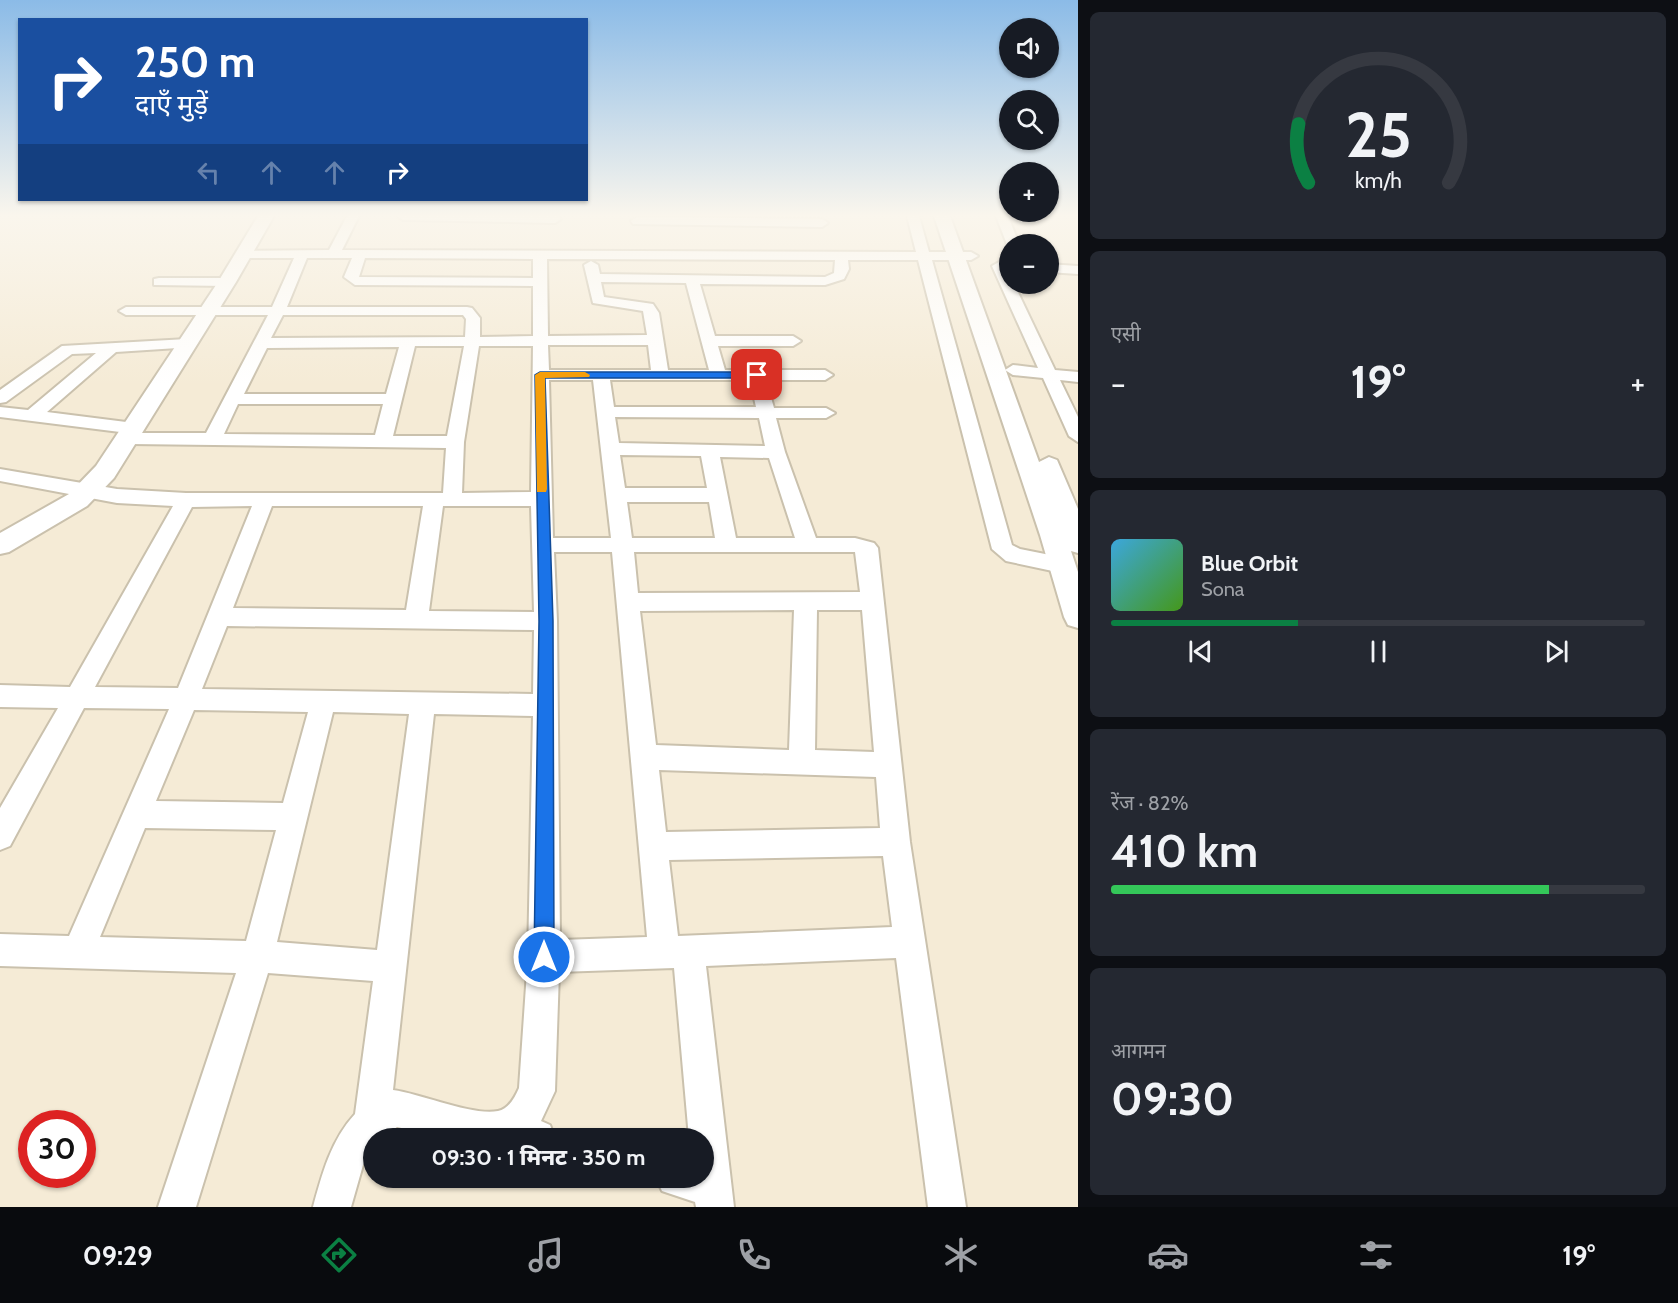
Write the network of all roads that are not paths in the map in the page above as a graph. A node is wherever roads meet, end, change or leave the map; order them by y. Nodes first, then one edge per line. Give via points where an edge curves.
1 (233, 272) edge
2 (294, 272) edge
3 (353, 272) edge
4 (542, 272) edge
5 (592, 272) edge
6 (841, 272) edge
7 (928, 272) edge
8 (972, 272) edge
9 (973, 272) edge
10 (592, 278) junction
11 (692, 279) junction
12 (159, 282) dead end
13 (227, 282) junction
14 (539, 282) junction
15 (1016, 294) edge
16 (208, 310) junction
17 (278, 310) junction
18 (126, 311) dead end
19 (656, 340) junction
20 (539, 341) junction
21 (709, 341) junction
22 (793, 341) dead end
23 (408, 343) junction
24 (472, 343) junction
25 (187, 344) junction
26 (262, 344) junction
27 (111, 348) junction
28 (1013, 369) junction
29 (1048, 373) junction
30 (540, 375) junction
31 (601, 375) junction
32 (660, 375) junction
33 (718, 375) junction
34 (757, 375) junction
35 (825, 375) dead end
36 (1078, 376) edge
37 (0, 398) edge
38 (234, 399) junction
39 (393, 399) junction
40 (0, 412) edge
41 (605, 412) junction
42 (768, 413) junction
43 (826, 413) dead end
44 (31, 417) junction
45 (132, 433) junction
46 (1078, 436) edge
47 (211, 441) junction
48 (382, 442) junction
49 (455, 442) junction
50 (610, 449) junction
51 (709, 450) junction
52 (776, 452) junction
53 (0, 475) edge
54 (90, 490) junction
55 (616, 495) junction
56 (717, 495) junction
57 (443, 499) junction
58 (542, 499) junction
59 (186, 500) junction
60 (266, 500) junction
61 (1069, 539) edge
62 (622, 543) junction
63 (727, 544) junction
64 (808, 544) junction
65 (0, 545) edge
66 (544, 545) junction
67 (1062, 565) junction
68 (872, 601) junction
69 (628, 602) junction
70 (806, 602) junction
71 (219, 617) junction
72 (1078, 617) edge
73 (416, 619) junction
74 (546, 621) junction
75 (0, 696) edge
76 (78, 698) junction
77 (186, 699) junction
78 (323, 702) junction
79 (423, 703) junction
80 (544, 705) junction
81 (644, 757) junction
82 (802, 761) junction
83 (889, 765) junction
84 (10, 800) edge
85 (138, 814) junction
86 (292, 817) junction
87 (0, 836) edge
88 (896, 842) junction
89 (653, 846) junction
90 (911, 942) junction
91 (0, 950) edge
92 (78, 952) junction
93 (676, 953) junction
94 (544, 957) junction
95 (258, 958) junction
96 (391, 967) junction
97 (372, 1119) junction
98 (479, 1128) edge
99 (522, 1128) edge
100 (694, 1188) edge
101 (714, 1198) edge
102 (177, 1207) edge
103 (332, 1207) edge
104 (947, 1207) edge

1 - 13 street
2 - 17 street
3 - 14 street via 355,281
4 - 14 street
5 - 10 street
6 - 11 street via 831,280
7 - 67 street via 1003,549 1014,556
8 - 61 street
9 - 28 street
10 - 11 street
10 - 19 street via 596,297 603,302 648,307
11 - 21 street
12 - 13 street
13 - 16 street
14 - 20 street
15 - 29 street
16 - 17 street
16 - 18 street
16 - 25 street
17 - 24 street via 462,310 473,318
17 - 26 street
19 - 20 street
19 - 32 street
20 - 24 street
20 - 30 street
21 - 22 street
21 - 33 street
23 - 24 street
23 - 26 street
23 - 39 street
24 - 49 street
25 - 27 street
25 - 45 street
26 - 38 street
27 - 37 street via 68,350
27 - 44 street
28 - 29 street
28 - 61 street
29 - 36 street
29 - 46 street
30 - 31 street
30 - 58 street
31 - 32 street
31 - 41 street
32 - 33 street
33 - 34 street
34 - 35 street
34 - 42 street
38 - 39 street
38 - 47 street
39 - 48 street
40 - 44 street
41 - 42 street
41 - 50 street
42 - 43 street
42 - 52 street
44 - 45 street
45 - 47 street
45 - 54 street
47 - 48 street
48 - 49 street
49 - 57 street
50 - 51 street
50 - 55 street
51 - 52 street
51 - 56 street
52 - 64 street
53 - 54 street
54 - 59 street via 117,496
54 - 65 street via 55,515
55 - 56 street
55 - 62 street
56 - 63 street
57 - 58 street
57 - 60 street
57 - 73 street
58 - 66 street
59 - 60 street
59 - 76 street
60 - 71 street
61 - 67 street
62 - 63 street
62 - 66 street
62 - 69 street
63 - 64 street
64 - 68 street via 867,548
66 - 74 street
67 - 72 street
68 - 70 street
68 - 83 street
69 - 70 street
69 - 81 street
70 - 82 street
71 - 73 street
71 - 77 street
73 - 74 street
74 - 80 street
75 - 76 street
76 - 77 street
76 - 84 street
77 - 78 street
77 - 85 street
78 - 79 street
78 - 86 street
79 - 80 street
79 - 96 street
80 - 94 street
81 - 82 street
81 - 89 street
82 - 83 street
83 - 88 street
84 - 87 street
85 - 86 street
85 - 92 street
86 - 95 street
88 - 89 street
88 - 90 street
89 - 93 street
90 - 93 street
90 - 104 street
91 - 92 street
92 - 95 street
93 - 94 street
93 - 101 street
94 - 99 street via 537,1091
95 - 96 street
95 - 102 street
96 - 97 street
97 - 98 street via 394,1108
97 - 103 street via 353,1143
100 - 101 street

